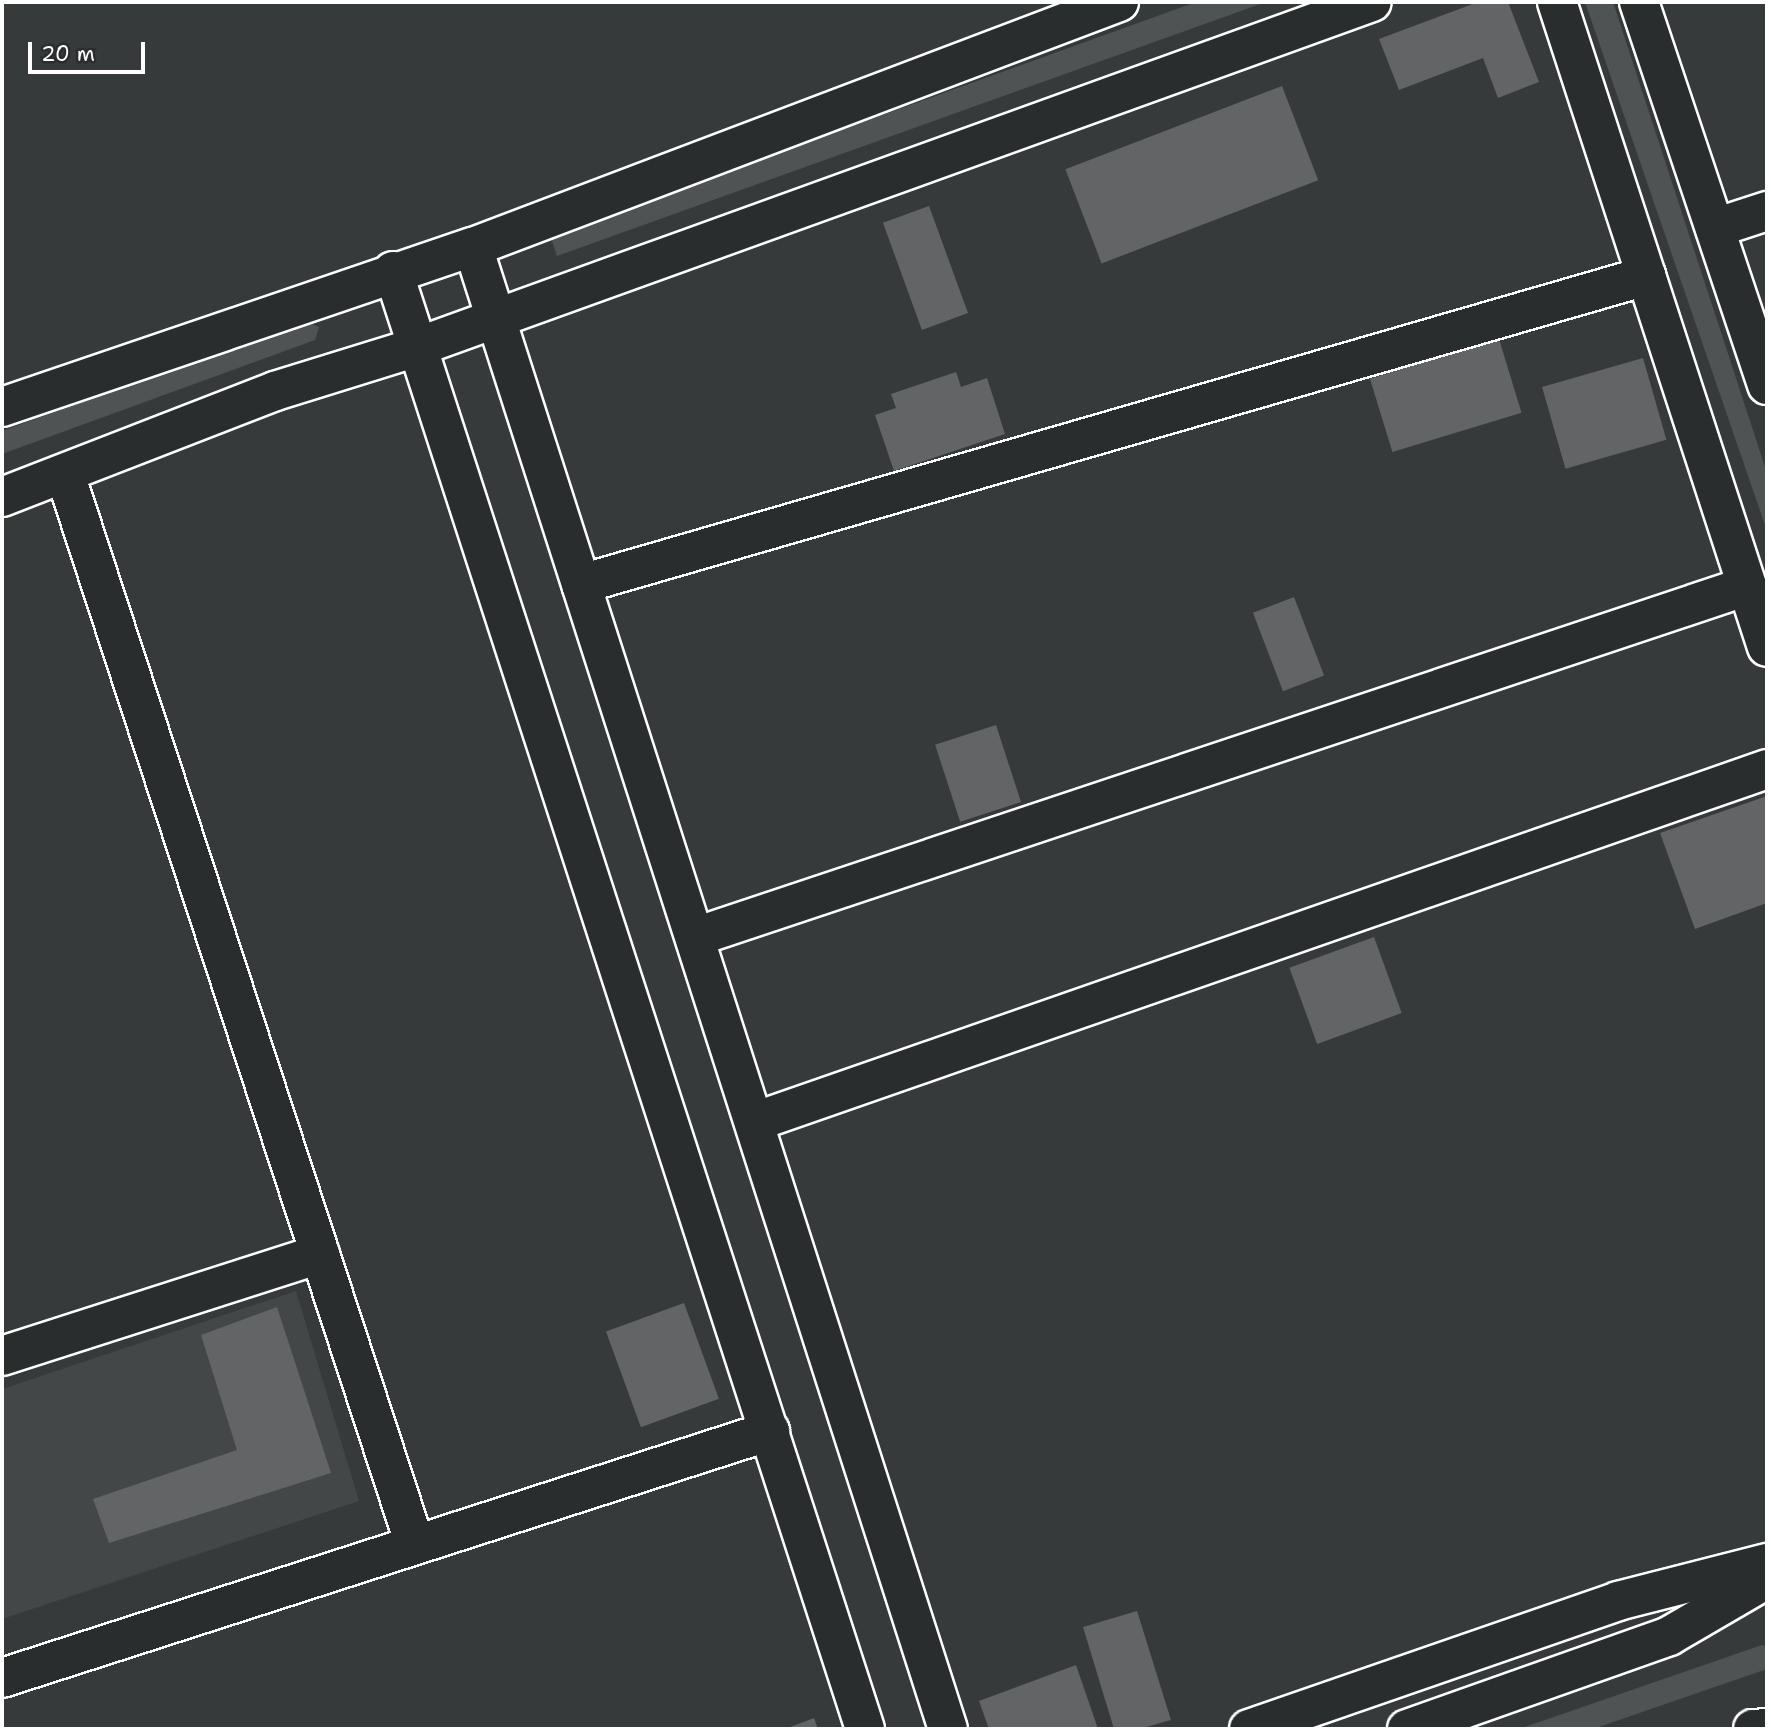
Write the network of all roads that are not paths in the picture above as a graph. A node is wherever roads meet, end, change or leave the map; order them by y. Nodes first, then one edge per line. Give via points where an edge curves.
1 (1119, 2) edge
2 (1372, 2) edge
3 (1557, 2) edge
4 (1639, 2) edge
5 (1767, 211) edge
6 (1715, 228) junction
7 (473, 247) junction
8 (393, 271) junction
9 (1646, 276) junction
10 (496, 318) junction
11 (417, 347) junction
12 (1767, 385) edge
13 (2, 407) edge
14 (65, 474) junction
15 (2, 497) edge
16 (582, 584) junction
17 (1747, 586) junction
18 (1767, 648) edge
19 (1767, 769) edge
20 (695, 937) junction
21 (754, 1122) junction
22 (320, 1254) junction
23 (2, 1356) edge
24 (770, 1431) junction
25 (415, 1545) junction
26 (1767, 1563) edge
27 (1767, 1579) edge
28 (2, 1678) edge
29 (1767, 1728) edge
30 (865, 1729) edge
31 (948, 1729) edge
32 (1249, 1729) edge
33 (1407, 1729) edge
34 (1753, 1729) edge

1 - 7 street
2 - 10 street
3 - 9 street
4 - 6 street
5 - 6 street
6 - 12 street
7 - 8 street
7 - 10 street
8 - 11 street
8 - 13 street
9 - 16 street
9 - 17 street
10 - 11 street
10 - 16 street
11 - 14 street via 275,391
11 - 24 street
14 - 15 street
14 - 22 street
16 - 20 street
17 - 18 street
17 - 20 street
19 - 21 street
20 - 21 street
21 - 31 street
22 - 23 street
22 - 25 street
24 - 25 street
24 - 30 street
25 - 28 street
26 - 32 street via 1618,1601
27 - 33 street via 1669,1636
29 - 34 street

